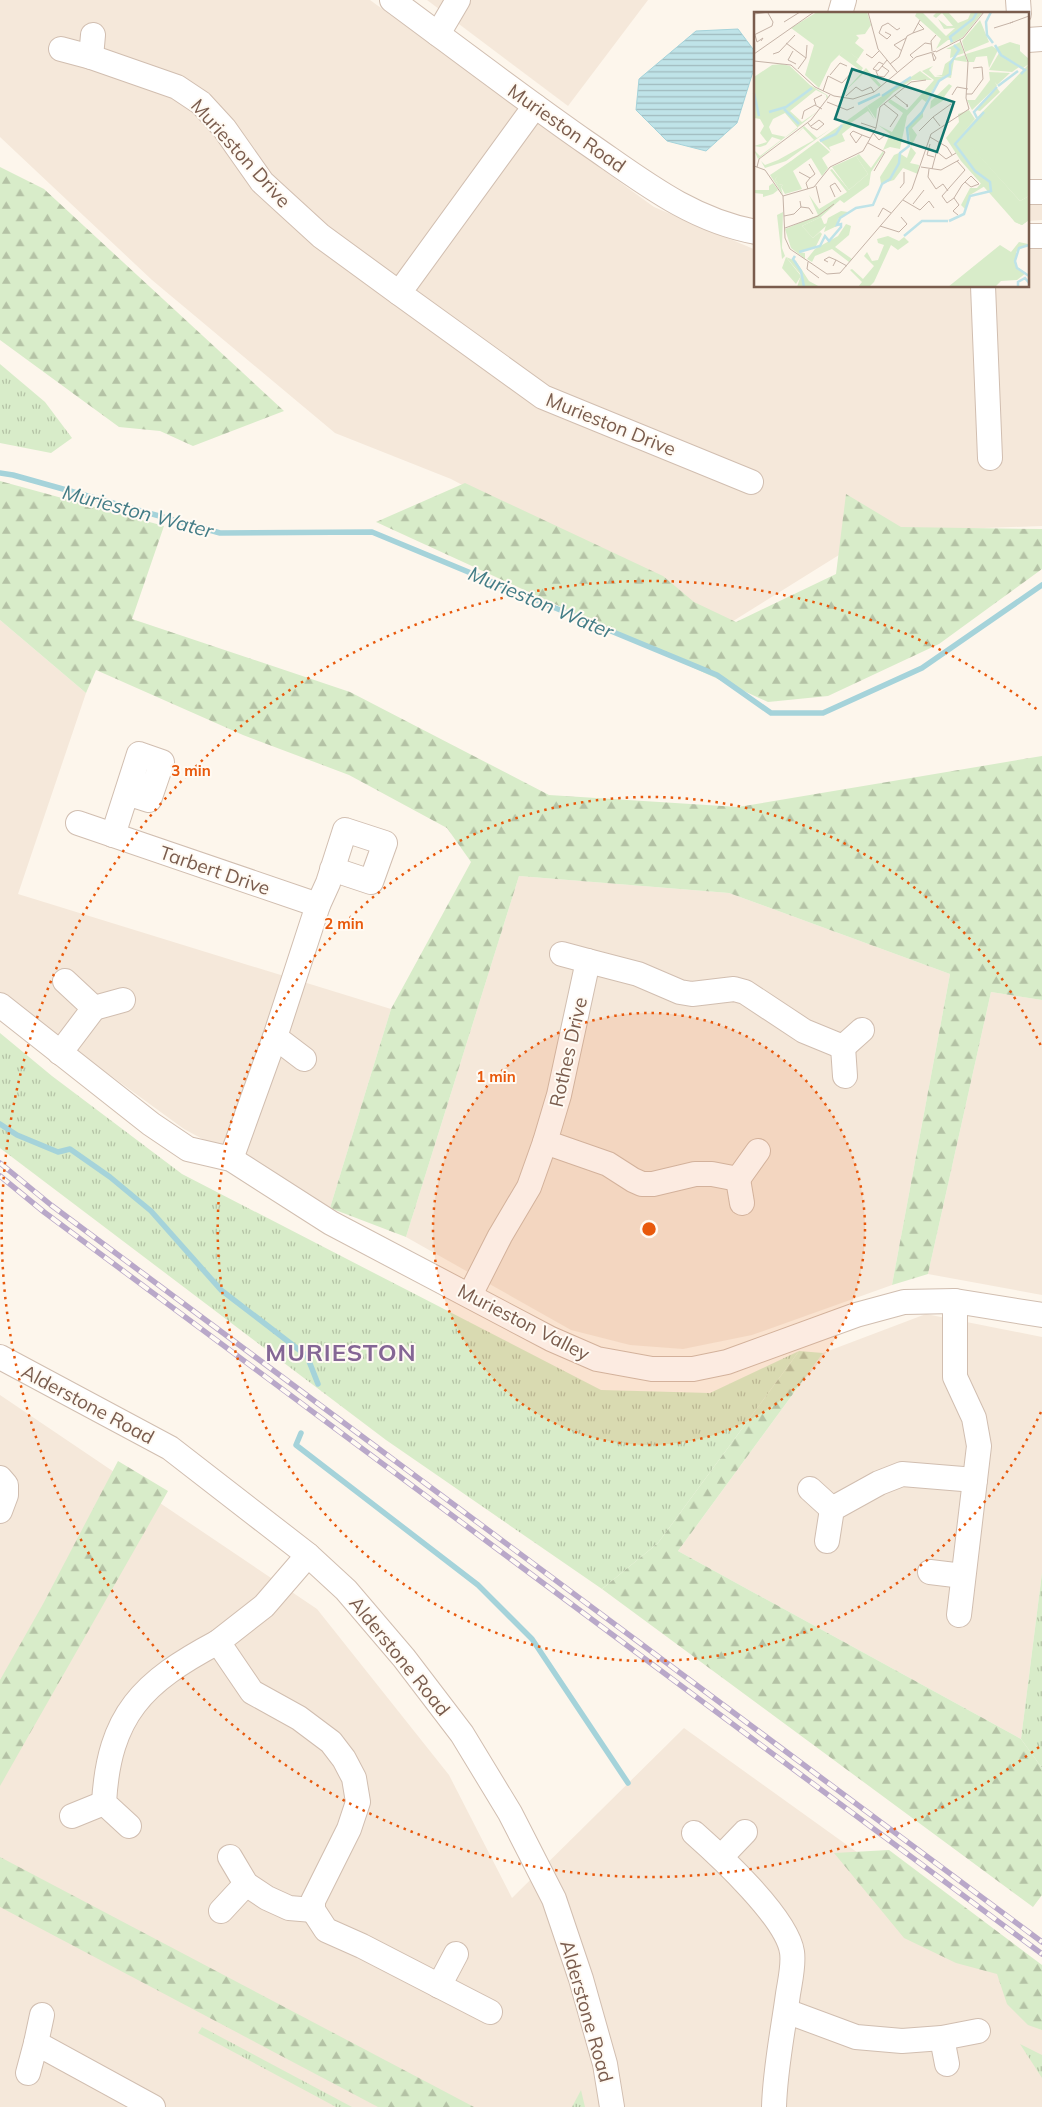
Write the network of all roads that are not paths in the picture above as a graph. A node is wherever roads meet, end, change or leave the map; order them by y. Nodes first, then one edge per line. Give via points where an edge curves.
1 (392, 0) edge
2 (458, 0) edge
3 (438, 34) junction
4 (61, 48) dead end
5 (535, 106) junction
6 (754, 232) edge
7 (983, 288) edge
8 (399, 293) junction
9 (995, 444) dead end
10 (741, 470) dead end
11 (127, 792) dead end
12 (78, 823) dead end
13 (113, 835) junction
14 (332, 870) dead end
15 (318, 904) junction
16 (562, 954) dead end
17 (588, 961) junction
18 (65, 981) dead end
19 (123, 1000) dead end
20 (0, 1006) edge
21 (94, 1008) junction
22 (862, 1030) dead end
23 (275, 1037) junction
24 (843, 1047) junction
25 (60, 1053) junction
26 (304, 1059) dead end
27 (846, 1076) dead end
28 (545, 1142) junction
29 (758, 1151) dead end
30 (231, 1158) junction
31 (738, 1179) junction
32 (742, 1203) dead end
33 (470, 1295) junction
34 (955, 1300) junction
35 (1042, 1315) edge
36 (0, 1356) edge
37 (0, 1478) edge
38 (975, 1480) junction
39 (810, 1489) dead end
40 (832, 1509) junction
41 (0, 1511) edge
42 (827, 1541) dead end
43 (308, 1555) junction
44 (930, 1572) dead end
45 (963, 1576) junction
46 (959, 1615) dead end
47 (218, 1642) junction
48 (104, 1803) junction
49 (72, 1816) dead end
50 (129, 1826) dead end
51 (745, 1832) dead end
52 (694, 1833) dead end
53 (230, 1857) dead end
54 (721, 1857) junction
55 (246, 1884) junction
56 (313, 1910) junction
57 (221, 1911) dead end
58 (456, 1954) dead end
59 (439, 1986) junction
60 (786, 2011) junction
61 (490, 2012) dead end
62 (42, 2015) dead end
63 (978, 2031) dead end
64 (942, 2038) junction
65 (36, 2043) junction
66 (947, 2064) dead end
67 (28, 2073) dead end
68 (153, 2107) edge
69 (612, 2107) edge
70 (774, 2107) edge

1 - 3 street, Murieston Road
2 - 3 street
3 - 5 street, Murieston Road
4 - 8 street, Murieston Drive via 92,46 176,87 201,103 224,128 262,182 321,236
5 - 6 street, Murieston Road via 672,202 732,228
5 - 8 street
7 - 9 street
8 - 10 street, Murieston Drive via 543,397
11 - 13 street
12 - 13 street, Tarbert Drive
13 - 15 street, Tarbert Drive
14 - 15 street
15 - 23 street
16 - 17 street
17 - 24 street via 638,974 680,992 692,994 734,989 746,992 804,1031
17 - 28 street, Rothes Drive via 561,1087
18 - 21 street
19 - 21 street
20 - 25 street, Murieston Valley
21 - 25 street
22 - 24 street
23 - 26 street
23 - 30 street
24 - 27 street
25 - 30 street, Murieston Valley via 188,1149
28 - 31 street via 608,1164 642,1184 695,1174
28 - 33 street, Rothes Drive via 528,1187
29 - 31 street
30 - 33 street, Murieston Valley via 331,1223
31 - 32 street
33 - 34 street, Murieston Valley via 551,1339 597,1359 652,1369 693,1369 728,1362 866,1312 904,1302
34 - 35 street, Murieston Valley
34 - 38 street via 955,1377 974,1418 979,1446
36 - 43 street, Alderstone Road via 170,1448
37 - 41 street via 6,1485
38 - 40 street via 902,1474
38 - 45 street
39 - 40 street
40 - 42 street
43 - 47 street via 264,1606
43 - 69 street, Alderstone Road via 346,1590 404,1658 462,1734 510,1813 554,1899 605,2064
44 - 45 street
45 - 46 street
47 - 48 street via 152,1683 130,1708 114,1743
47 - 56 street via 252,1692 299,1718 331,1742 354,1778 358,1802 349,1828 313,1901
48 - 49 street
48 - 50 street
51 - 54 street
52 - 54 street
53 - 55 street
54 - 60 street via 782,1926 792,1952
55 - 56 street via 289,1908
55 - 57 street
56 - 59 street via 326,1930
58 - 59 street
59 - 61 street
60 - 64 street via 856,2038 902,2042
60 - 70 street via 774,2086
62 - 65 street
63 - 64 street
64 - 66 street
65 - 67 street
65 - 68 street

